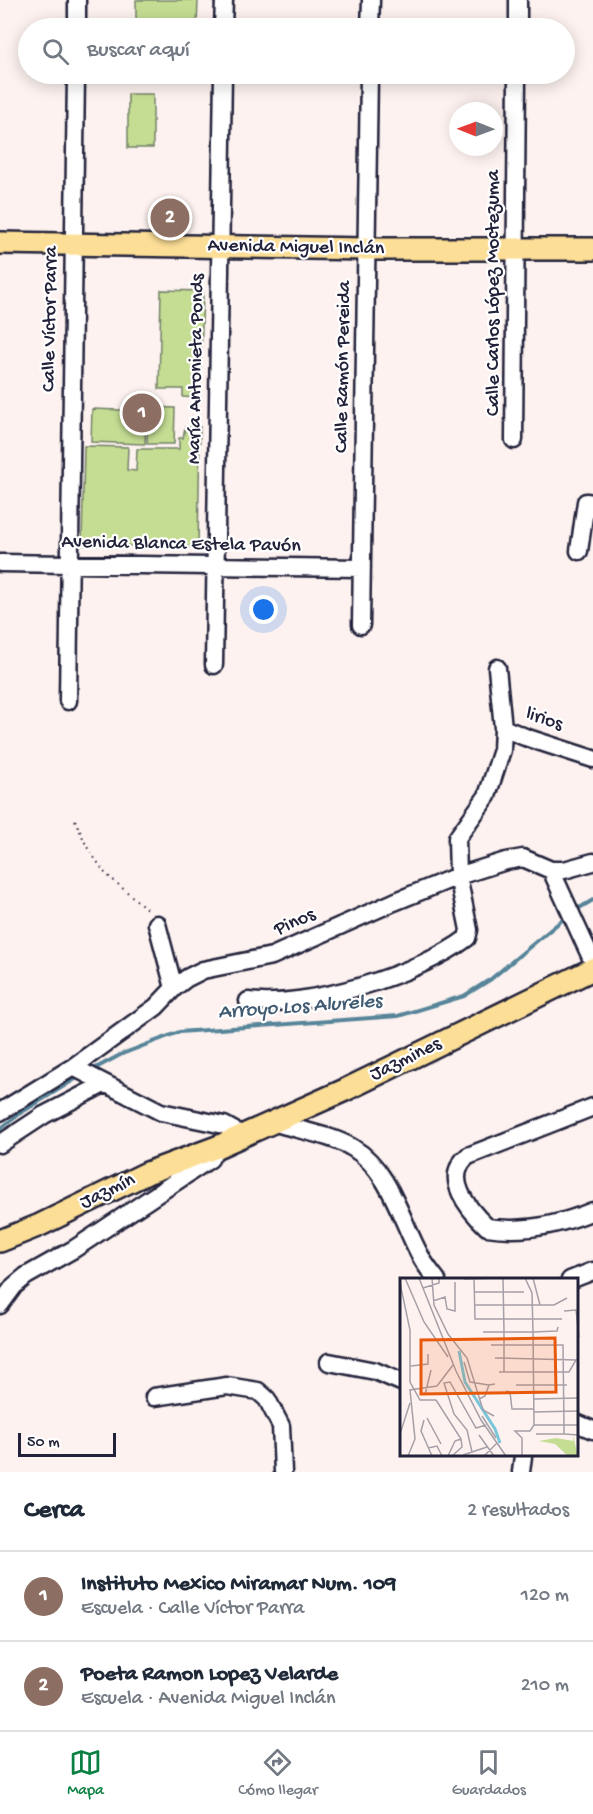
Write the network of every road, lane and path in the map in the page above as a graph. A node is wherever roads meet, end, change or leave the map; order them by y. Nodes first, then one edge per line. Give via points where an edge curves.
1 (77, 0) edge
2 (224, 0) edge
3 (370, 0) edge
4 (518, 0) edge
5 (77, 18) edge
6 (224, 18) edge
7 (370, 18) edge
8 (518, 18) edge
9 (76, 84) edge
10 (223, 84) edge
11 (369, 84) edge
12 (517, 84) edge
13 (0, 243) edge
14 (73, 245) junction
15 (220, 247) junction
16 (367, 249) junction
17 (515, 249) junction
18 (593, 249) edge
19 (514, 440) dead end
20 (593, 502) edge
21 (579, 551) dead end
22 (0, 563) edge
23 (70, 565) junction
24 (215, 567) junction
25 (362, 568) junction
26 (361, 625) dead end
27 (214, 665) dead end
28 (497, 668) dead end
29 (68, 701) dead end
30 (503, 728) junction
31 (593, 759) edge
32 (75, 820) dead end
33 (593, 862) edge
34 (551, 870) junction
35 (458, 876) junction
36 (157, 924) joint
37 (593, 962) edge
38 (593, 969) edge
39 (174, 988) junction
40 (248, 1001) dead end
41 (86, 1074) junction
42 (593, 1107) edge
43 (0, 1112) edge
44 (273, 1122) junction
45 (242, 1135) junction
46 (0, 1144) edge
47 (217, 1147) junction
48 (593, 1211) edge
49 (0, 1241) edge
50 (593, 1271) edge
51 (435, 1278) edge
52 (575, 1278) edge
53 (0, 1305) edge
54 (329, 1362) dead end
55 (400, 1382) edge
56 (154, 1396) dead end
57 (578, 1424) edge
58 (593, 1430) edge
59 (523, 1457) edge
60 (283, 1472) edge
61 (521, 1472) edge

1 - 5 street
2 - 6 street
3 - 7 street
4 - 8 street
9 - 14 street, Calle Víctor Parra
10 - 15 street, María Antonieta Ponds
11 - 16 street, Calle Ramón Pereida
12 - 17 street, Calle Carlos López Moctezuma
13 - 14 main road, Avenida Miguel Inclán
14 - 15 main road, Avenida Miguel Inclán
14 - 23 street, Calle Víctor Parra
15 - 16 main road, Avenida Miguel Inclán
15 - 24 street, María Antonieta Ponds
16 - 17 main road, Avenida Miguel Inclán
16 - 25 street, Calle Ramón Pereida
17 - 18 main road, Avenida Miguel Inclán
17 - 19 street, Calle Carlos López Moctezuma
20 - 21 street via 586,502
22 - 23 street, Avenida Blanca Estela Pavón
23 - 24 street, Avenida Blanca Estela Pavón
23 - 29 street, Calle Víctor Parra
24 - 25 street, Avenida Blanca Estela Pavón
24 - 27 street, María Antonieta Ponds
25 - 26 street, Calle Ramón Pereida
28 - 30 street, lirios
30 - 31 street, lirios
30 - 35 street via 502,750 487,796 457,838
32 - 36 path via 105,873 144,906
33 - 34 street
34 - 35 street, Pinos via 523,858
34 - 37 street
35 - 39 street, Pinos via 272,956 203,970
35 - 40 street via 468,924 467,938 381,980 292,1002
36 - 39 street
38 - 44 main road, Jazmines
39 - 41 street, Pinos
41 - 43 street
41 - 45 street via 161,1112 224,1125
41 - 46 street via 44,1115
42 - 48 street via 468,1156 456,1174 465,1202 487,1227 525,1230 565,1222
44 - 45 main road, Jazmines
44 - 51 street via 328,1136 373,1164
45 - 47 main road, Jazmines
47 - 49 main road, Jazmín via 147,1173
47 - 53 street via 210,1159 26,1276
50 - 52 street
54 - 55 street via 375,1371
56 - 60 street via 227,1386 258,1391 267,1398 281,1426
57 - 58 street
59 - 61 street

